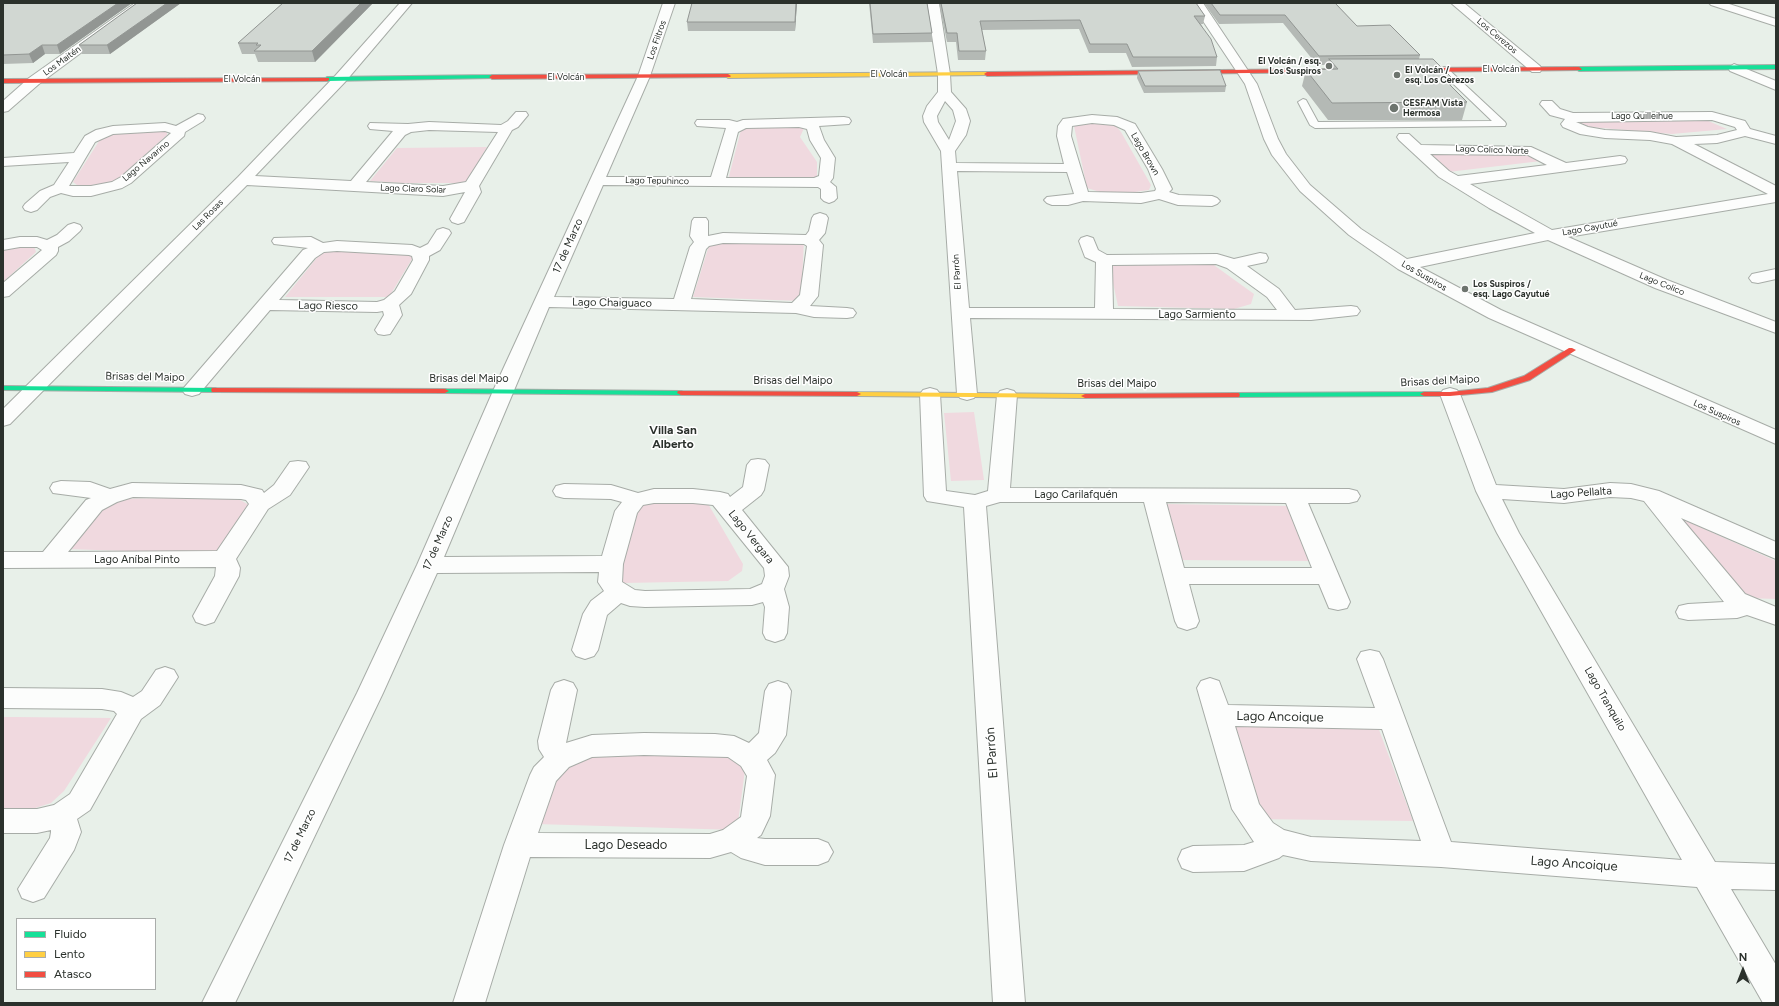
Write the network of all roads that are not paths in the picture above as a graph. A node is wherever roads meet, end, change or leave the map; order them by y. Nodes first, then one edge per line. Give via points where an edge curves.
1 (142, 3) edge
2 (406, 3) edge
3 (669, 3) edge
4 (933, 3) edge
5 (1197, 3) edge
6 (1457, 3) edge
7 (1715, 3) edge
8 (1776, 23) edge
9 (1776, 67) edge
10 (1734, 68) junction
11 (1536, 69) junction
12 (1345, 70) edge
13 (1406, 70) edge
14 (1444, 70) junction
15 (1243, 71) junction
16 (944, 74) junction
17 (644, 76) junction
18 (340, 79) junction
19 (3, 81) edge
20 (34, 81) junction
21 (1776, 86) edge
22 (945, 93) junction
23 (1303, 102) dead end
24 (1547, 104) dead end
25 (3, 108) edge
26 (521, 115) dead end
27 (104, 117) dead end
28 (1573, 117) junction
29 (198, 118) dead end
30 (844, 121) dead end
31 (702, 123) dead end
32 (805, 123) junction
33 (375, 126) dead end
34 (737, 126) junction
35 (408, 128) junction
36 (503, 128) junction
37 (177, 130) junction
38 (1745, 132) junction
39 (101, 133) junction
40 (1404, 137) dead end
41 (1776, 140) edge
42 (1676, 141) junction
43 (1416, 149) junction
44 (80, 156) junction
45 (949, 159) junction
46 (1620, 160) dead end
47 (3, 162) edge
48 (1563, 167) junction
49 (1073, 168) junction
50 (243, 180) junction
51 (597, 181) junction
52 (1457, 181) junction
53 (717, 182) junction
54 (821, 182) junction
55 (471, 185) junction
56 (355, 186) junction
57 (60, 188) junction
58 (1776, 192) edge
59 (1160, 194) junction
60 (1082, 196) junction
61 (1776, 197) edge
62 (829, 198) dead end
63 (1052, 200) dead end
64 (1212, 202) dead end
65 (31, 207) dead end
66 (820, 218) dead end
67 (458, 219) dead end
68 (700, 221) dead end
69 (74, 228) dead end
70 (443, 233) dead end
71 (1550, 235) junction
72 (4, 236) edge
73 (809, 240) junction
74 (280, 241) dead end
75 (1087, 241) dead end
76 (704, 242) junction
77 (49, 245) junction
78 (320, 248) junction
79 (420, 254) junction
80 (1260, 258) dead end
81 (1104, 260) junction
82 (1233, 264) junction
83 (1404, 265) junction
84 (1776, 274) edge
85 (1758, 278) dead end
86 (3, 292) edge
87 (543, 302) junction
88 (390, 304) junction
89 (681, 304) junction
90 (265, 305) junction
91 (796, 308) junction
92 (1351, 312) dead end
93 (847, 313) dead end
94 (960, 313) junction
95 (1104, 314) junction
96 (1290, 315) junction
97 (1776, 328) edge
98 (384, 330) dead end
99 (1572, 350) junction
100 (3, 388) edge
101 (34, 388) junction
102 (192, 390) junction
103 (503, 392) junction
104 (930, 394) junction
105 (967, 394) junction
106 (1450, 394) junction
107 (1007, 395) junction
108 (3, 420) edge
109 (1776, 438) edge
110 (758, 465) dead end
111 (298, 467) dead end
112 (61, 488) dead end
113 (1487, 491) junction
114 (564, 492) dead end
115 (1153, 496) junction
116 (1294, 496) junction
117 (1349, 496) dead end
118 (1651, 496) junction
119 (109, 497) junction
120 (987, 499) junction
121 (636, 500) junction
122 (260, 504) junction
123 (729, 509) junction
124 (1776, 551) edge
125 (224, 559) junction
126 (3, 560) edge
127 (49, 560) junction
128 (611, 564) junction
129 (429, 565) junction
130 (1174, 576) junction
131 (1326, 576) junction
132 (772, 589) junction
133 (619, 592) junction
134 (1338, 602) dead end
135 (1747, 606) junction
136 (1688, 612) dead end
137 (205, 616) dead end
138 (1776, 616) edge
139 (1188, 621) dead end
140 (775, 633) dead end
141 (585, 650) dead end
142 (1370, 659) dead end
143 (165, 677) dead end
144 (1210, 688) dead end
145 (564, 690) dead end
146 (778, 691) dead end
147 (3, 698) edge
148 (132, 712) junction
149 (1217, 715) junction
150 (1391, 720) junction
151 (751, 758) junction
152 (559, 759) junction
153 (62, 815) junction
154 (3, 821) edge
155 (733, 839) junction
156 (1277, 841) junction
157 (519, 845) junction
158 (818, 852) dead end
159 (1441, 854) junction
160 (1193, 859) dead end
161 (1707, 875) junction
162 (1776, 877) edge
163 (33, 889) dead end
164 (1776, 995) edge
165 (218, 1003) edge
166 (468, 1003) edge
167 (1008, 1003) edge

1 - 20 street, Los Maitén
2 - 18 street, Las Rosas
3 - 17 street, Los Filtros
4 - 16 street
5 - 15 street, Los Suspiros
6 - 11 street, Los Cerezos
7 - 8 street
9 - 10 street, El Volcán
10 - 11 street, El Volcán
10 - 21 street
11 - 14 street, El Volcán
12 - 15 street, El Volcán
13 - 14 street, El Volcán
14 - 23 lane via 1502,124 1316,125
15 - 16 street, El Volcán
15 - 83 street, Los Suspiros via 1257,98 1271,139 1292,172 1320,203 1366,240
16 - 17 street, El Volcán
16 - 22 street
17 - 18 street, El Volcán
17 - 51 street, 17 de Marzo
18 - 20 street, El Volcán
18 - 50 street, Las Rosas
19 - 20 street, El Volcán
20 - 25 street, Los Maitén
22 - 45 street via 960,109 963,121
22 - 45 street, El Parrón via 934,106 930,116
24 - 28 street, Lago Quilleihue via 1555,112
26 - 36 street via 513,124
27 - 39 street via 98,128
28 - 38 street, Lago Quilleihue via 1711,110 1740,124
28 - 42 street, Lago Quilleihue via 1568,124 1585,131 1650,136
29 - 37 street, Lago Navarino
30 - 32 street
31 - 34 street
32 - 34 street via 751,123
32 - 54 street via 813,127 817,140 828,158 826,178
33 - 35 street
34 - 53 street via 732,130
35 - 36 street
35 - 56 street via 400,132
36 - 55 street via 506,131 476,181
37 - 39 street, Lago Navarino via 165,127 133,128
37 - 57 street, Lago Navarino via 179,133 117,185 91,191
38 - 41 street, Lago Quilleihue
38 - 42 street, Lago Quilleihue via 1717,139
39 - 44 street via 90,139
40 - 43 street
42 - 58 street, Lago Quilleihue
43 - 48 street, Lago Colico Norte via 1531,151
43 - 52 street via 1444,174
44 - 47 street
44 - 57 street
45 - 49 street
45 - 94 street, El Parrón
46 - 48 street, Lago Colico Norte
48 - 52 street, Lago Colico Norte
49 - 59 street, Lago Brown via 1064,136 1063,119 1117,121 1130,128 1155,169 1164,189
49 - 60 street, Lago Brown
50 - 56 street, Lago Claro Solar
50 - 101 street, Las Rosas
51 - 53 street, Lago Tepuhinco
51 - 87 street, 17 de Marzo
52 - 71 street via 1494,205
53 - 54 street, Lago Tepuhinco
54 - 62 street via 828,187
55 - 56 street, Lago Claro Solar via 443,191
55 - 67 street via 473,192
57 - 65 street via 45,194
59 - 60 street via 1141,198
59 - 64 street via 1178,200
60 - 63 street via 1068,200
61 - 71 street, Lago Cayutué
66 - 73 street via 817,233
68 - 76 street via 698,236
69 - 77 street via 63,238
70 - 79 street via 434,247
71 - 83 street, Lago Cayutué
71 - 97 street, Lago Colico via 1646,278
72 - 77 street via 20,242
73 - 76 street via 723,238
73 - 91 street via 815,245 809,296
74 - 78 street via 311,242
75 - 81 street via 1091,253
76 - 89 street via 698,247
77 - 86 street via 50,252
78 - 79 street via 337,246 412,250
78 - 90 street via 309,254
79 - 88 street via 421,260 402,294
80 - 82 street
81 - 82 street via 1217,259
81 - 95 street
82 - 96 street via 1273,293
83 - 99 street, Los Suspiros via 1494,314
84 - 85 street
87 - 89 street, Lago Chaiguaco
87 - 103 street, 17 de Marzo
88 - 90 street, Lago Riesco via 377,307
88 - 98 street via 393,315
89 - 91 street, Lago Chaiguaco
90 - 102 street
91 - 93 street, Lago Chaiguaco via 814,312
92 - 96 street, Lago Sarmiento via 1311,316
94 - 95 street, Lago Sarmiento
94 - 105 street, El Parrón
95 - 96 street, Lago Sarmiento
99 - 106 street, Brisas del Maipo via 1527,378 1489,390
99 - 109 street, Los Suspiros
100 - 101 street, Brisas del Maipo
101 - 102 street, Brisas del Maipo
101 - 108 street, Las Rosas
102 - 103 street, Brisas del Maipo
103 - 104 street, Brisas del Maipo
103 - 129 street, 17 de Marzo
104 - 105 street, Brisas del Maipo
104 - 120 street via 936,496
105 - 107 street, Brisas del Maipo
106 - 107 street, Brisas del Maipo
106 - 113 street, Lago Tranquilo
107 - 120 street, El Parrón
110 - 123 street via 753,490
111 - 122 street via 282,490
112 - 119 street via 90,488
113 - 118 street, Lago Pellalta via 1564,496 1610,490 1631,491
113 - 161 street, Lago Tranquilo via 1508,533
114 - 121 street via 611,492
115 - 116 street, Lago Carilafquén
115 - 120 street, Lago Carilafquén
115 - 130 street
116 - 117 street, Lago Carilafquén
116 - 131 street
118 - 124 street, Lago Pellalta
118 - 135 street via 1736,600
119 - 122 street via 132,490 241,492 254,495
119 - 127 street via 94,505
120 - 167 street, El Parrón
121 - 123 street, Lago Vergara via 654,496 692,496 720,499
121 - 128 street via 626,511
122 - 125 street
123 - 132 street, Lago Vergara via 776,568 777,576
125 - 127 street, Lago Aníbal Pinto
125 - 137 street via 228,568 227,576
126 - 127 street, Lago Aníbal Pinto
128 - 129 street
128 - 133 street via 610,582
129 - 165 street, 17 de Marzo via 370,693
130 - 131 street
130 - 139 street
131 - 134 street
132 - 133 street via 752,597 645,599 630,598
132 - 140 street via 777,606
133 - 141 street via 595,614
135 - 136 street via 1737,610
135 - 138 street
142 - 150 street
143 - 148 street via 151,698
144 - 149 street, Lago Ancoique
145 - 152 street via 552,741 553,750
146 - 151 street via 772,735
147 - 148 street via 102,698 122,702
148 - 153 street via 80,802
149 - 150 street, Lago Ancoique
149 - 156 street, Lago Ancoique via 1246,809 1263,832
150 - 159 street
151 - 152 street, Lago Deseado via 734,747 644,744 592,746
151 - 155 street, Lago Deseado via 761,775 756,816 751,826
152 - 157 street, Lago Deseado via 544,776
153 - 154 street via 36,821
153 - 163 street via 66,832 64,841
155 - 157 street, Lago Deseado via 710,846
155 - 158 street via 751,849 765,852
156 - 159 street, Lago Ancoique via 1311,849
156 - 160 street via 1269,849 1244,858
157 - 166 street, Lago Deseado
159 - 161 street, Lago Ancoique
161 - 162 street, Lago Ancoique
161 - 164 street, Lago Tranquilo

